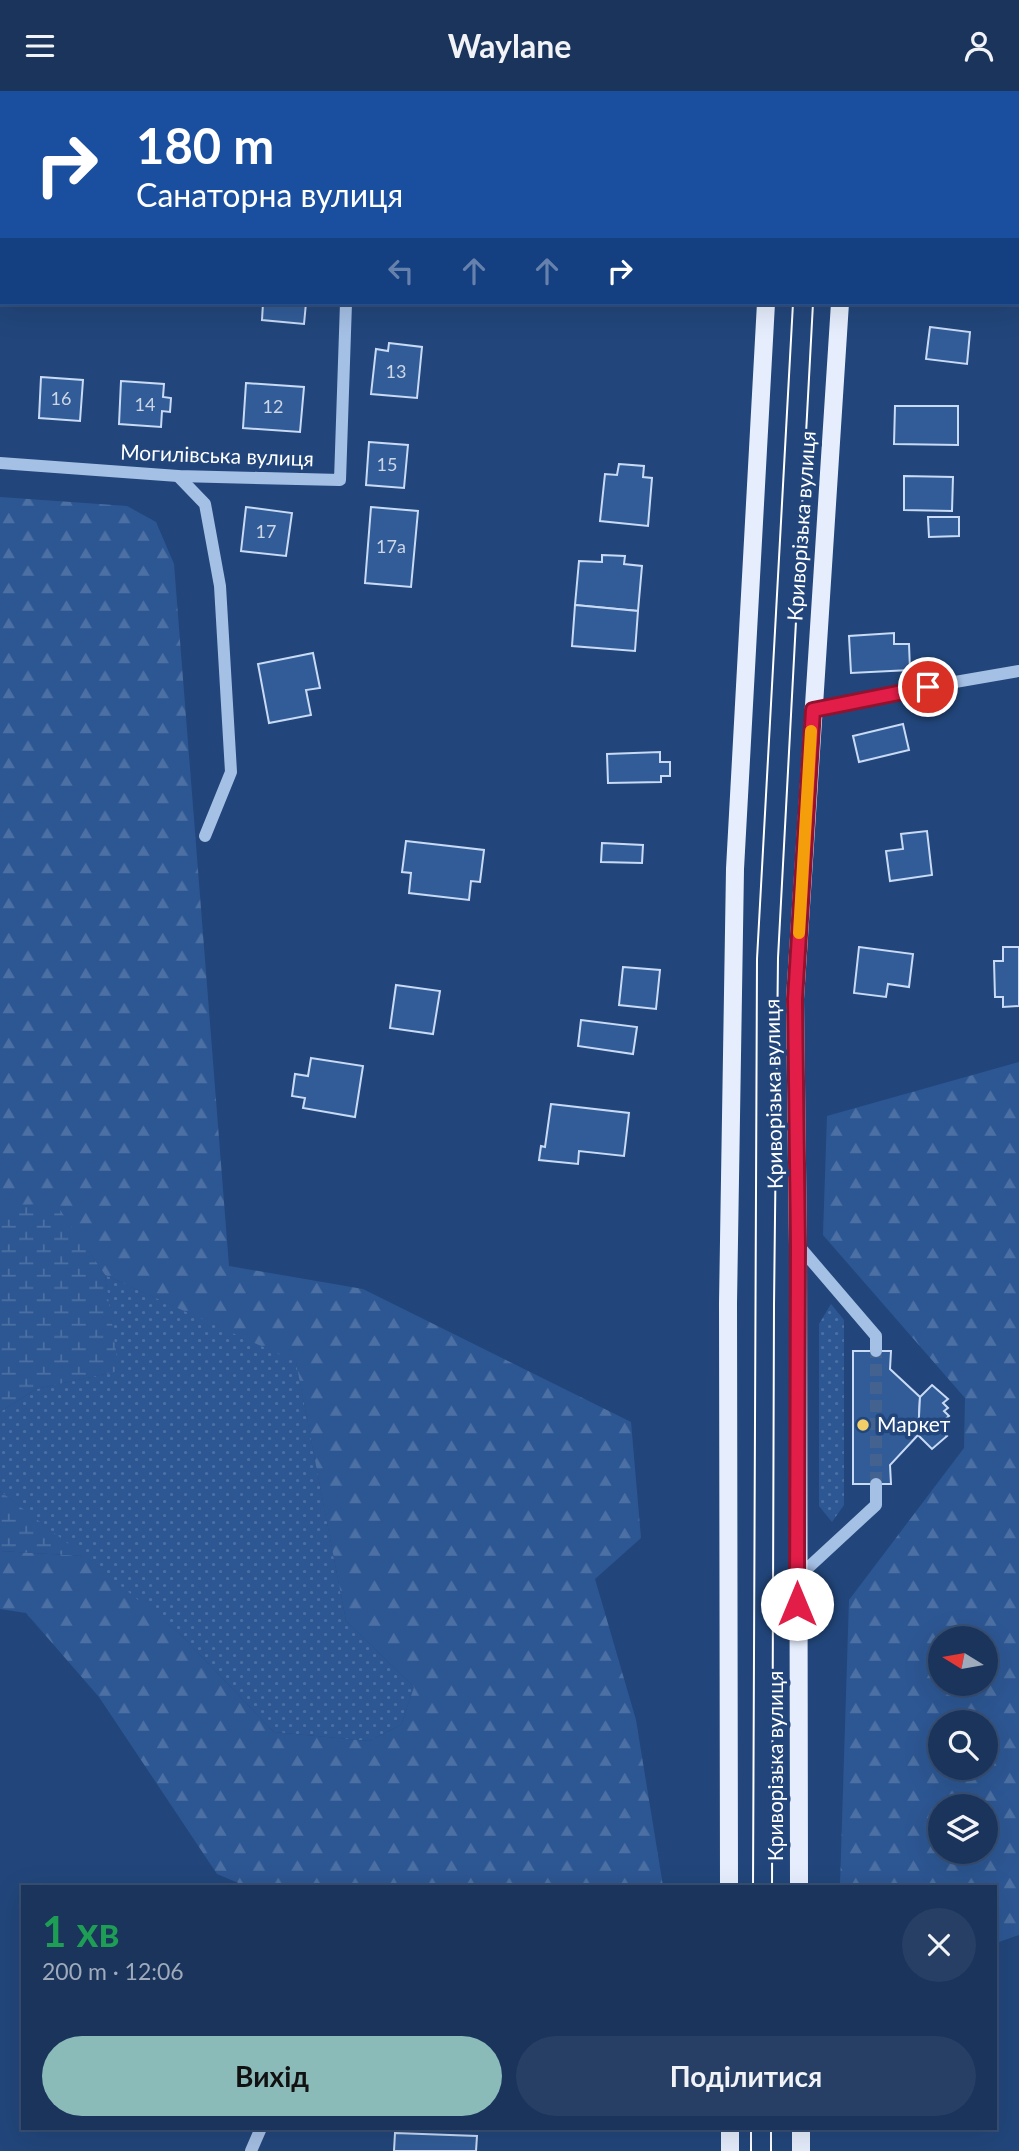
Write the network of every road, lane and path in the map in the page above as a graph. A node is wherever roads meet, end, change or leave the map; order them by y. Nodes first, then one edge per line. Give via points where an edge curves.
1 (346, 305) edge
2 (766, 305) edge
3 (840, 305) edge
4 (0, 463) edge
5 (178, 476) junction
6 (1019, 671) edge
7 (813, 710) junction
8 (205, 836) dead end
9 (798, 1245) junction
10 (876, 1351) tunnel mouth
11 (876, 1484) tunnel mouth
12 (797, 1578) junction
13 (729, 1885) edge
14 (799, 1885) edge
15 (260, 2130) edge
16 (730, 2130) edge
17 (801, 2130) edge
18 (251, 2151) edge
19 (730, 2151) edge
20 (801, 2151) edge

1 - 5 street, Могилівська вулиця via 340,480
2 - 13 main road, Криворізька вулиця via 735,869 728,1303
3 - 7 main road, Криворізька вулиця
4 - 5 street, Могилівська вулиця
5 - 8 street via 205,504 220,586 231,772
6 - 7 street
7 - 9 main road, Криворізька вулиця via 795,999
9 - 10 street via 876,1336
9 - 12 main road, Криворізька вулиця
11 - 12 street via 876,1504
12 - 14 main road, Криворізька вулиця
15 - 18 street
16 - 19 main road
17 - 20 main road

